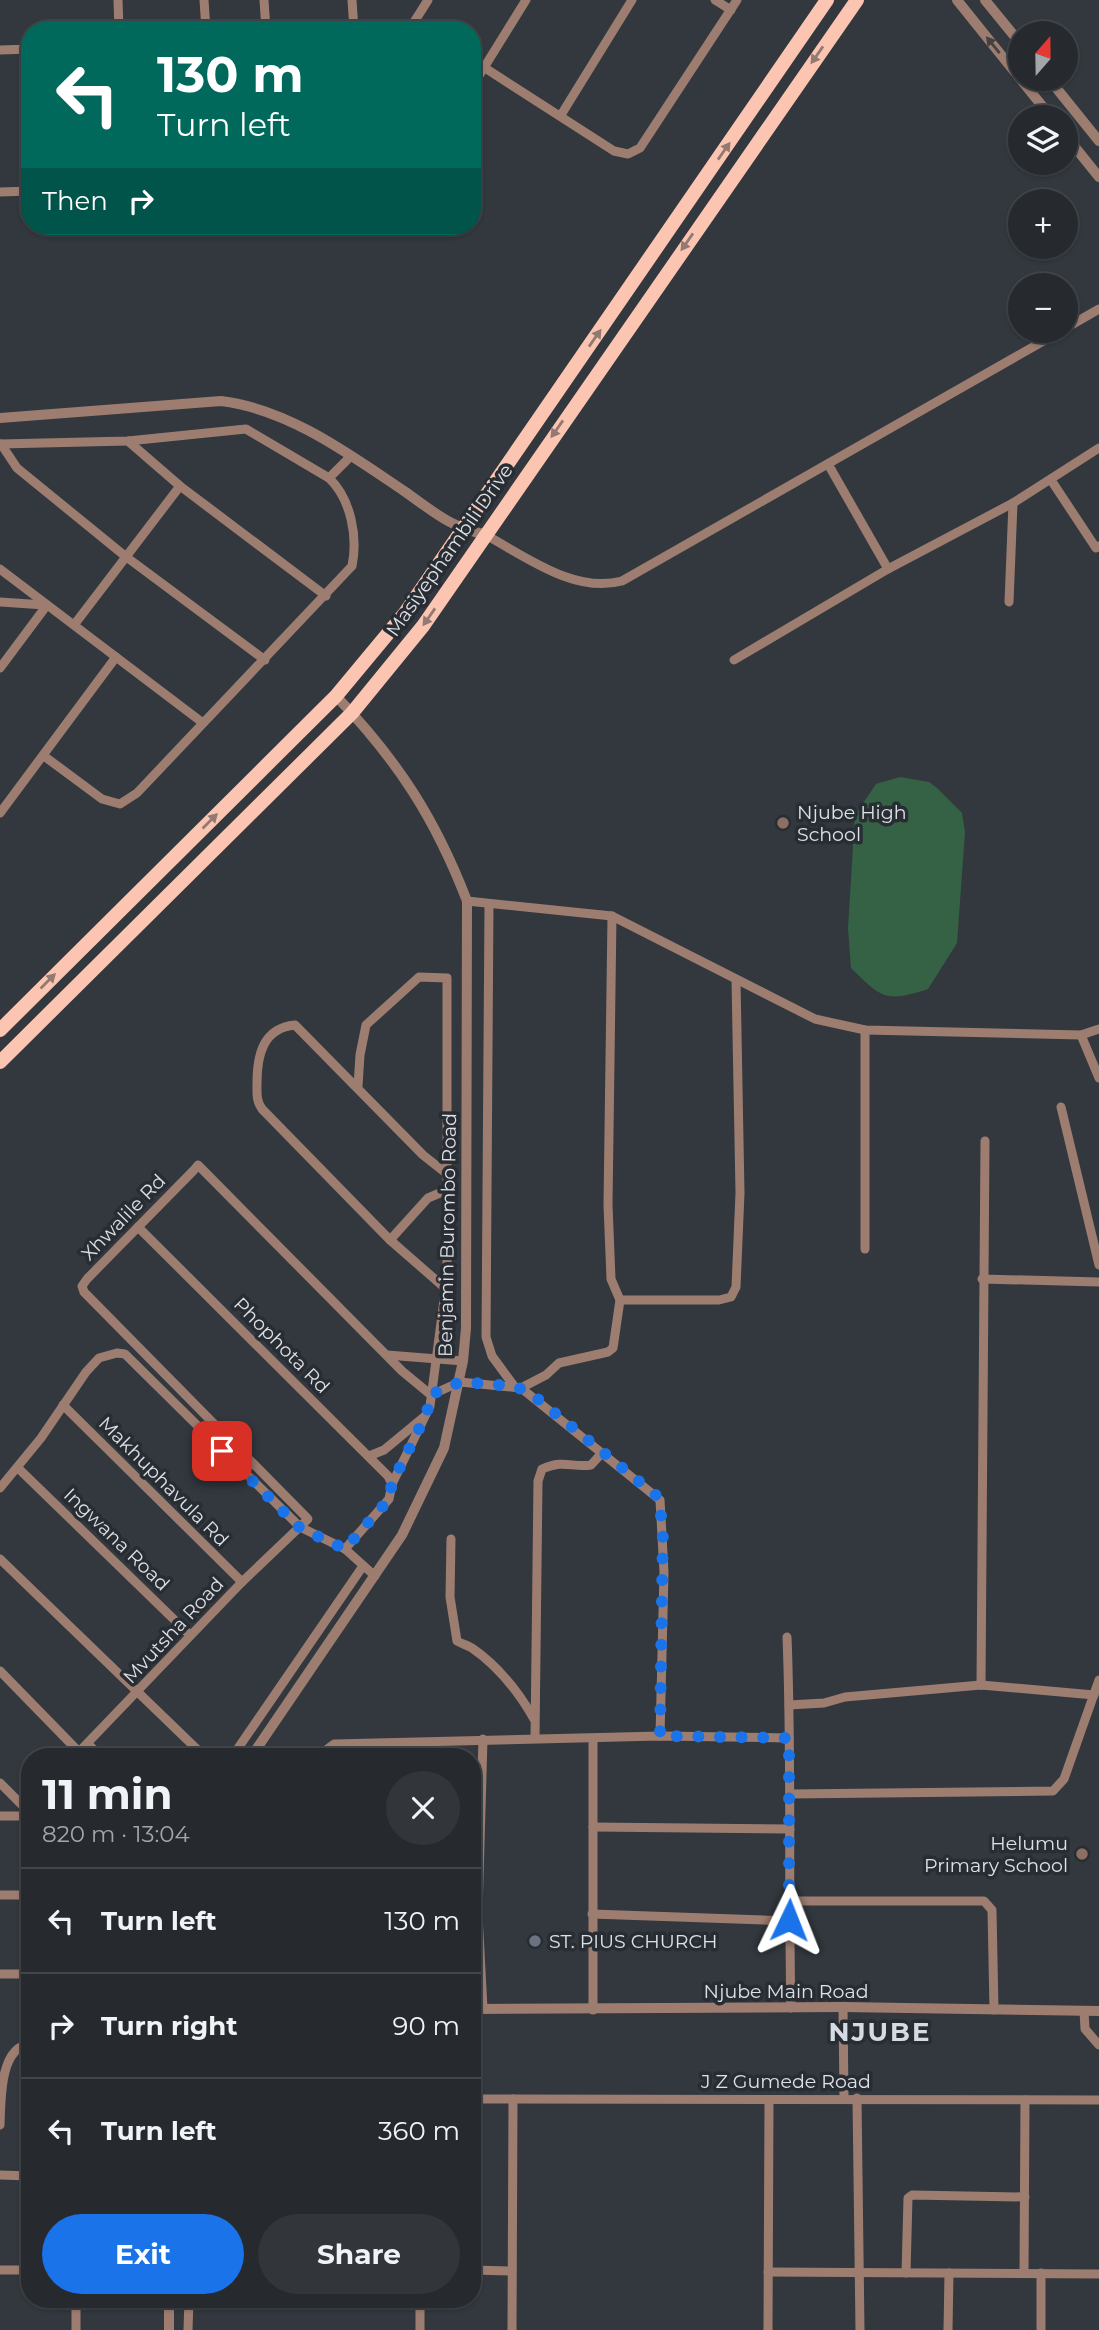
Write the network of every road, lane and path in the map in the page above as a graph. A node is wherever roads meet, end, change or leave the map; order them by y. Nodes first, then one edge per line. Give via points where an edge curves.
1 (118, 0) edge
2 (204, 0) edge
3 (264, 0) edge
4 (352, 0) edge
5 (428, 0) edge
6 (526, 0) edge
7 (632, 0) edge
8 (715, 0) edge
9 (737, 0) edge
10 (827, 0) edge
11 (857, 0) edge
12 (957, 0) edge
13 (985, 0) edge
14 (731, 10) junction
15 (119, 21) edge
16 (205, 21) edge
17 (265, 21) edge
18 (353, 21) edge
19 (415, 21) edge
20 (1008, 28) edge
21 (21, 49) edge
22 (0, 50) edge
23 (485, 68) junction
24 (481, 74) edge
25 (1059, 91) edge
26 (1041, 105) edge
27 (561, 115) junction
28 (1099, 141) edge
29 (1078, 151) edge
30 (1099, 177) edge
31 (21, 191) edge
32 (0, 192) edge
33 (1099, 309) edge
34 (1078, 321) edge
35 (1039, 343) edge
36 (0, 418) edge
37 (128, 440) junction
38 (1, 444) edge
39 (1099, 448) edge
40 (350, 457) junction
41 (828, 464) junction
42 (329, 478) junction
43 (1051, 480) junction
44 (180, 486) junction
45 (1013, 503) junction
46 (462, 531) junction
47 (484, 534) junction
48 (1098, 550) edge
49 (125, 556) junction
50 (0, 569) edge
51 (888, 569) junction
52 (326, 596) junction
53 (0, 602) edge
54 (1009, 602) dead end
55 (47, 605) junction
56 (74, 625) junction
57 (116, 657) junction
58 (265, 660) junction
59 (734, 660) dead end
60 (0, 668) edge
61 (336, 696) junction
62 (352, 713) junction
63 (203, 723) junction
64 (44, 756) junction
65 (0, 813) edge
66 (467, 901) junction
67 (489, 904) junction
68 (612, 916) junction
69 (736, 980) junction
70 (1099, 1028) edge
71 (0, 1030) edge
72 (865, 1030) junction
73 (1081, 1035) junction
74 (0, 1062) edge
75 (1099, 1078) edge
76 (358, 1086) junction
77 (1061, 1107) dead end
78 (985, 1141) dead end
79 (447, 1174) junction
80 (447, 1190) junction
81 (138, 1227) junction
82 (390, 1240) junction
83 (865, 1249) dead end
84 (1099, 1265) edge
85 (982, 1279) junction
86 (1099, 1282) edge
87 (445, 1288) junction
88 (620, 1300) junction
89 (387, 1355) junction
90 (436, 1358) junction
91 (463, 1361) junction
92 (460, 1382) junction
93 (518, 1387) junction
94 (430, 1395) junction
95 (63, 1405) junction
96 (427, 1413) junction
97 (601, 1454) junction
98 (369, 1456) junction
99 (19, 1469) junction
100 (0, 1488) edge
101 (392, 1488) junction
102 (300, 1528) junction
103 (451, 1539) dead end
104 (345, 1549) junction
105 (0, 1559) edge
106 (363, 1566) junction
107 (375, 1576) junction
108 (242, 1582) junction
109 (190, 1635) junction
110 (787, 1637) dead end
111 (0, 1671) edge
112 (1099, 1680) edge
113 (981, 1685) junction
114 (138, 1693) junction
115 (1094, 1695) junction
116 (789, 1705) junction
117 (535, 1720) junction
118 (660, 1736) junction
119 (535, 1738) junction
120 (789, 1738) junction
121 (483, 1739) junction
122 (593, 1739) junction
123 (89, 1744) junction
124 (71, 1748) edge
125 (84, 1748) edge
126 (93, 1748) edge
127 (196, 1748) edge
128 (238, 1748) edge
129 (257, 1748) edge
130 (328, 1748) edge
131 (481, 1764) edge
132 (0, 1783) edge
133 (791, 1794) junction
134 (21, 1802) edge
135 (21, 1813) edge
136 (0, 1816) edge
137 (593, 1827) junction
138 (790, 1829) junction
139 (0, 1895) edge
140 (21, 1895) edge
141 (790, 1902) junction
142 (592, 1914) junction
143 (789, 1920) junction
144 (0, 1974) edge
145 (21, 1974) edge
146 (843, 2007) junction
147 (791, 2008) junction
148 (481, 2009) edge
149 (593, 2010) junction
150 (994, 2010) junction
151 (1084, 2011) junction
152 (1099, 2011) edge
153 (21, 2045) edge
154 (1099, 2045) edge
155 (844, 2098) junction
156 (858, 2098) junction
157 (481, 2099) edge
158 (513, 2099) junction
159 (769, 2100) junction
160 (1025, 2100) junction
161 (1099, 2100) edge
162 (0, 2125) edge
163 (0, 2175) edge
164 (21, 2176) edge
165 (1025, 2197) junction
166 (0, 2270) edge
167 (21, 2270) edge
168 (481, 2270) edge
169 (512, 2271) junction
170 (768, 2272) junction
171 (860, 2272) junction
172 (906, 2273) junction
173 (949, 2273) junction
174 (1024, 2273) junction
175 (1041, 2273) junction
176 (1099, 2274) edge
177 (76, 2308) edge
178 (169, 2308) edge
179 (189, 2308) edge
180 (420, 2308) edge
181 (76, 2330) edge
182 (169, 2330) edge
183 (188, 2330) edge
184 (420, 2330) edge
185 (512, 2330) edge
186 (768, 2330) edge
187 (860, 2330) edge
188 (948, 2330) edge
189 (1041, 2330) edge

1 - 15 street
2 - 16 street
3 - 17 street
4 - 18 street
5 - 19 street
6 - 23 street
7 - 27 street
8 - 14 street
9 - 14 street
46 -> 10 main road, Masiyephambili Drive
11 -> 47 main road, Masiyephambili Drive
26 -> 12 street
13 - 20 street
14 - 27 street via 640,148 628,154 614,151
21 - 22 street
23 - 24 street
23 - 27 street
25 - 28 street
29 - 30 street
31 - 32 street
33 - 34 street
35 - 41 street
36 - 40 street via 220,401 282,416
37 - 38 street
37 - 42 street via 246,429
37 - 44 street
38 - 49 street via 18,468
39 - 43 street
40 - 42 street
40 - 46 street
41 - 47 street via 608,585 564,576
41 - 51 street
42 - 52 street via 339,488 349,516 355,555 352,566
43 - 45 street
43 - 48 street
44 - 49 street
44 - 52 street
45 - 51 street
45 - 54 street
46 - 47 street
46 - 61 main road, Masiyephambili Drive via 405,613
47 -> 62 main road, Masiyephambili Drive via 423,626
49 - 56 street
49 - 58 street
50 - 55 street
51 - 59 street
52 - 58 street
53 - 55 street
55 - 56 street
55 - 60 street
56 - 57 street
57 - 63 street
57 - 64 street
58 - 63 street
61 - 62 street, Benjamin Burombo Road
71 -> 61 main road, Masiyephambili Drive
62 - 66 street, Benjamin Burombo Road via 424,805
62 - 74 main road, Masiyephambili Drive
63 - 64 street via 120,804 102,799
64 - 65 street
66 - 67 street
66 - 91 street, Benjamin Burombo Road
67 - 68 street
67 - 93 street via 486,1337 492,1356
68 - 69 street
68 - 88 street via 608,1205 611,1279
69 - 72 street via 815,1019
69 - 88 street via 740,1193 736,1287 731,1297 719,1300
70 - 73 street
72 - 73 street
72 - 83 street
73 - 75 street
76 - 79 street
76 - 79 street via 366,1025 419,977 447,978
76 - 82 street via 295,1025 278,1030 258,1054 259,1106
77 - 84 street
78 - 85 street
79 - 80 street
80 - 82 street via 428,1198
80 - 87 street
81 - 89 street, Xhwalile Rd via 198,1165
81 - 98 street, Phophota Rd
81 - 102 street, Xhwalile Rd via 87,1279 84,1292 308,1515
82 - 87 street
85 - 86 street
85 - 113 street
87 - 90 street
88 - 93 street via 613,1348 559,1363 547,1375
89 - 90 street
89 - 94 street, Xhwalile Rd
90 - 91 street
90 - 94 street
91 - 92 street, Benjamin Burombo Road
92 - 93 street
92 - 94 street
92 - 107 street, Benjamin Burombo Road via 433,1474
93 - 97 street
94 - 96 street
95 - 99 street
95 - 102 street via 99,1358 125,1354
95 - 108 street, Makhuphavula Rd
96 - 98 street via 384,1450
96 - 101 street
97 - 117 street via 592,1465 551,1465 542,1469 538,1481
97 - 118 street via 660,1500 664,1572
98 - 101 street, Phophota Rd
99 - 100 street
99 - 109 street, Ingwana Road
101 - 104 street
102 - 104 street
102 - 108 street, Mvutsha Road
103 - 117 street via 450,1597 457,1641 499,1672
104 - 106 street
105 - 114 street
106 - 107 street
106 - 128 street
107 - 129 street, Benjamin Burombo Road
108 - 109 street, Mvutsha Road
109 - 114 street, Mvutsha Road
110 - 116 street
111 - 124 street
112 - 115 street
113 - 115 street
113 - 116 street
114 - 123 street, Mvutsha Road
114 - 127 street
115 - 133 street via 1064,1779 1053,1791
116 - 120 street
117 - 119 street
118 - 120 street
118 - 122 street
119 - 121 street
119 - 122 street
120 - 133 street
121 - 130 street via 334,1744
121 - 131 street
122 - 137 street
123 - 125 street, Mvutsha Road
123 - 126 street
132 - 134 street
133 - 138 street
135 - 136 street
137 - 138 street
137 - 142 street
138 - 141 street
139 - 140 street
141 - 143 street
141 - 150 street via 984,1901 992,1910
142 - 143 street
142 - 149 street
143 - 147 street
144 - 145 street
146 - 147 street, Njube Main Road
146 - 150 street, Njube Main Road
146 - 155 street
147 - 149 street, Njube Main Road
148 - 149 street, Njube Main Road
150 - 151 street, Njube Main Road
151 - 152 street, Njube Main Road
151 - 154 street via 1085,2029
153 - 162 street via 5,2057 2,2068
155 - 156 street, J Z Gumede Road
155 - 159 street, J Z Gumede Road
156 - 160 street, J Z Gumede Road
156 - 171 street
157 - 158 street, J Z Gumede Road
158 - 159 street, J Z Gumede Road
158 - 169 street
159 - 170 street
160 - 161 street, J Z Gumede Road
160 - 165 street
163 - 164 street
165 - 172 street via 912,2194 908,2198
165 - 174 street
166 - 167 street
168 - 169 street
169 - 185 street
170 - 171 street
170 - 186 street
171 - 172 street
171 - 187 street
172 - 173 street
173 - 174 street
173 - 188 street
174 - 175 street
175 - 176 street
175 - 189 street
177 - 181 street
178 - 182 street
179 - 183 street
180 - 184 street

